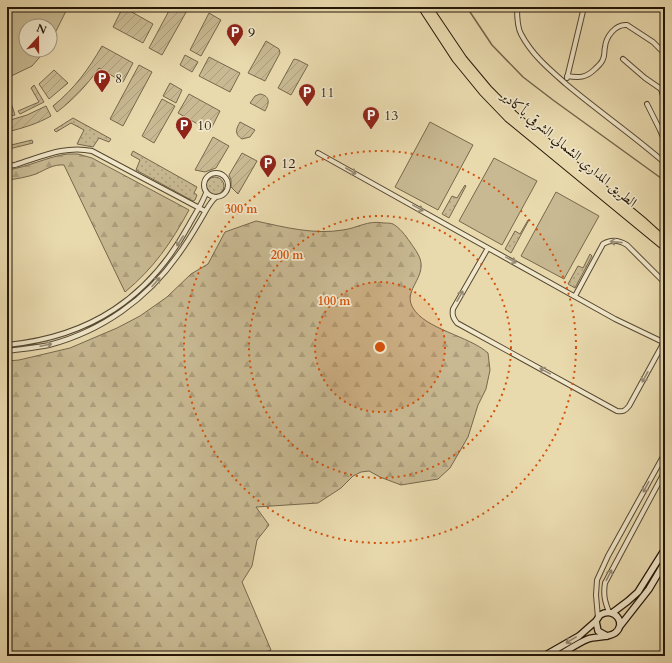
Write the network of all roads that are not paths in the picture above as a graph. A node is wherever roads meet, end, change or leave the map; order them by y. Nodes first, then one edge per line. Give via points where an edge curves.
1 (422, 7) edge
2 (428, 7) edge
3 (518, 7) edge
4 (584, 7) edge
5 (665, 54) edge
6 (622, 59) dead end
7 (567, 76) junction
8 (565, 83) junction
9 (665, 85) edge
10 (661, 89) junction
11 (665, 102) edge
12 (647, 104) dead end
13 (665, 128) edge
14 (660, 130) junction
15 (665, 142) edge
16 (318, 153) dead end
17 (665, 163) edge
18 (7, 166) edge
19 (206, 193) junction
20 (216, 197) junction
21 (199, 207) junction
22 (205, 211) junction
23 (665, 240) edge
24 (665, 247) edge
25 (488, 248) junction
26 (665, 284) edge
27 (575, 296) junction
28 (665, 343) edge
29 (7, 345) edge
30 (7, 351) edge
31 (665, 453) edge
32 (665, 471) edge
33 (665, 549) edge
34 (665, 562) edge
35 (611, 612) junction
36 (597, 619) junction
37 (620, 626) junction
38 (607, 636) junction
39 (544, 656) edge
40 (558, 656) edge

1 - 24 highway, الطريق المداري الشمالي الشرقي بأكادير via 456,59 508,118
2 - 23 highway, الطريق المداري الشمالي الشرقي بأكادير via 463,59 505,107
3 - 8 street via 520,32 529,47 540,61
4 - 7 street
5 - 7 street via 653,42 627,25 618,26 611,32 603,60 592,72 583,77
6 - 10 street
7 - 8 street
8 - 17 street
9 - 10 street
10 - 11 street
12 - 14 street
13 - 14 street
14 - 15 street
16 -> 25 street
18 - 21 street via 68,149 92,151
19 - 20 street
19 - 20 street via 203,184 206,177 214,172 222,174 228,185 223,194
19 - 21 street
20 - 22 street
21 - 22 street
21 -> 29 street via 182,239 150,280 132,297 100,318 72,331 55,337
30 -> 22 street via 62,341 94,328 122,312 147,292 166,271
25 -> 27 street
28 -> 25 street via 629,406 625,411 617,411 457,323 453,316 453,308
26 -> 27 street via 627,245 620,241 607,241
27 - 28 street
31 -> 36 street via 597,580
35 -> 32 street via 604,598 605,583
33 - 35 street via 638,592
34 - 37 street via 649,590
35 - 36 street via 604,613
35 - 37 street via 618,617
36 - 38 street via 598,631
36 -> 39 street via 579,636
37 - 38 street via 616,632
38 - 40 street via 586,640

